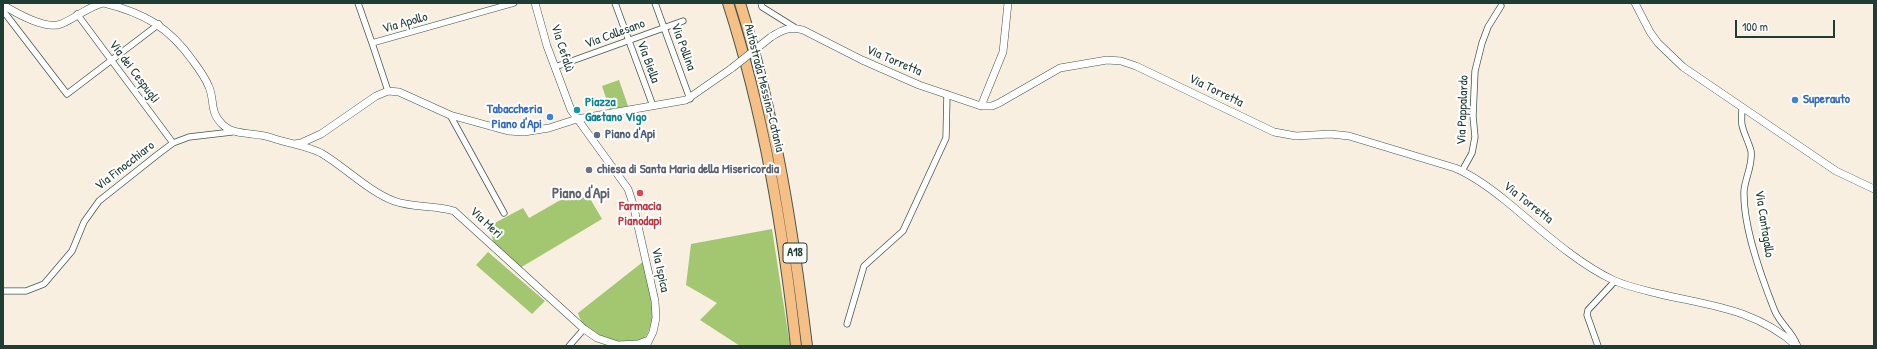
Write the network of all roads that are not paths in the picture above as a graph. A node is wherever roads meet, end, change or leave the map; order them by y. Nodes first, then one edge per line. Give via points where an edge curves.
1 (103, 3) edge
2 (358, 3) edge
3 (514, 3) edge
4 (535, 3) edge
5 (615, 3) edge
6 (654, 3) edge
7 (728, 3) edge
8 (740, 3) edge
9 (761, 3) edge
10 (1008, 3) edge
11 (1635, 3) edge
12 (3, 5) edge
13 (1501, 6) dead end
14 (77, 14) junction
15 (684, 21) dead end
16 (159, 24) junction
17 (794, 27) junction
18 (664, 28) junction
19 (628, 41) junction
20 (372, 43) junction
21 (112, 61) junction
22 (555, 68) junction
23 (388, 91) junction
24 (947, 94) junction
25 (690, 99) junction
26 (653, 106) junction
27 (981, 106) junction
28 (1742, 107) junction
29 (450, 116) junction
30 (577, 119) junction
31 (232, 132) junction
32 (321, 134) junction
33 (173, 143) junction
34 (291, 144) junction
35 (319, 152) junction
36 (1462, 171) junction
37 (1874, 189) edge
38 (504, 213) dead end
39 (1615, 281) junction
40 (3, 291) edge
41 (847, 324) dead end
42 (584, 329) junction
43 (648, 343) edge
44 (569, 346) edge
45 (619, 346) edge
46 (796, 346) edge
47 (807, 346) edge
48 (1598, 346) edge
49 (1797, 346) edge

1 - 14 street via 92,5
1 - 16 street via 140,14
2 - 20 street
3 - 20 street, Via Apollo
4 - 22 street, Via Cefalù
5 - 19 street, Via Biella
6 - 18 street, Via Pollina
7 - 46 highway, Autostrada Messina-Catania / A18 via 751,80 770,163 780,219
8 - 47 highway, Autostrada Messina-Catania / A18 via 761,77 786,192
9 - 17 street, Via Torretta via 762,7
10 - 27 street via 1003,52
11 - 28 street via 1650,32 1668,54
12 - 14 street via 20,16 46,24 60,25
12 - 21 street via 4,12 67,94
13 - 36 street, Via Pappalardo via 1488,27 1475,71 1475,137 1472,153
14 - 21 street, Via dei Cespugli
15 - 18 street, Via Collesano
16 - 21 street
16 - 31 street via 173,36 204,78 210,88 212,110 223,126
17 - 24 street, Via Torretta via 919,85
17 - 25 street, bridge via 782,30 771,37
18 - 19 street, Via Collesano
18 - 25 street, Via Pollina
19 - 22 street, Via Collesano
19 - 26 street, Via Biella
20 - 23 street, Via Apollo
21 - 33 street, Via dei Cespugli
22 - 30 street, Via Cefalù
23 - 29 street via 399,92
23 - 32 street via 376,96
24 - 27 street, Via Torretta
24 - 41 street via 946,138 902,231 864,266
25 - 26 street
26 - 30 street
27 - 36 street, Via Torretta via 999,103 1060,68 1107,60 1120,61 1136,66 1274,132 1291,136 1349,136
28 - 37 street via 1836,171
28 - 49 street, Via Cantagallo via 1742,124 1751,151 1744,190 1750,232 1758,264 1775,311 1779,320 1793,335
29 - 30 street via 508,131 524,132 549,128
29 - 38 street
30 - 43 street, Via Ispica via 628,189 633,204 655,300 656,318
31 - 33 street, Via Finocchiaro via 189,136
31 - 34 street, Via Merì via 261,134
32 - 34 street via 301,143
32 - 35 street via 315,145
33 - 40 street, Via Finocchiaro via 99,201 84,222 72,251 44,284 26,291
34 - 35 street, Via Merì
35 - 42 street, Via Merì via 395,201 454,211
36 - 39 street, Via Torretta via 1487,187 1592,269
39 - 48 street via 1588,310 1587,315
39 - 49 street, Via Torretta via 1633,288 1740,312 1770,325
42 - 44 street
42 - 45 street, Via Merì via 597,338
43 - 45 street

